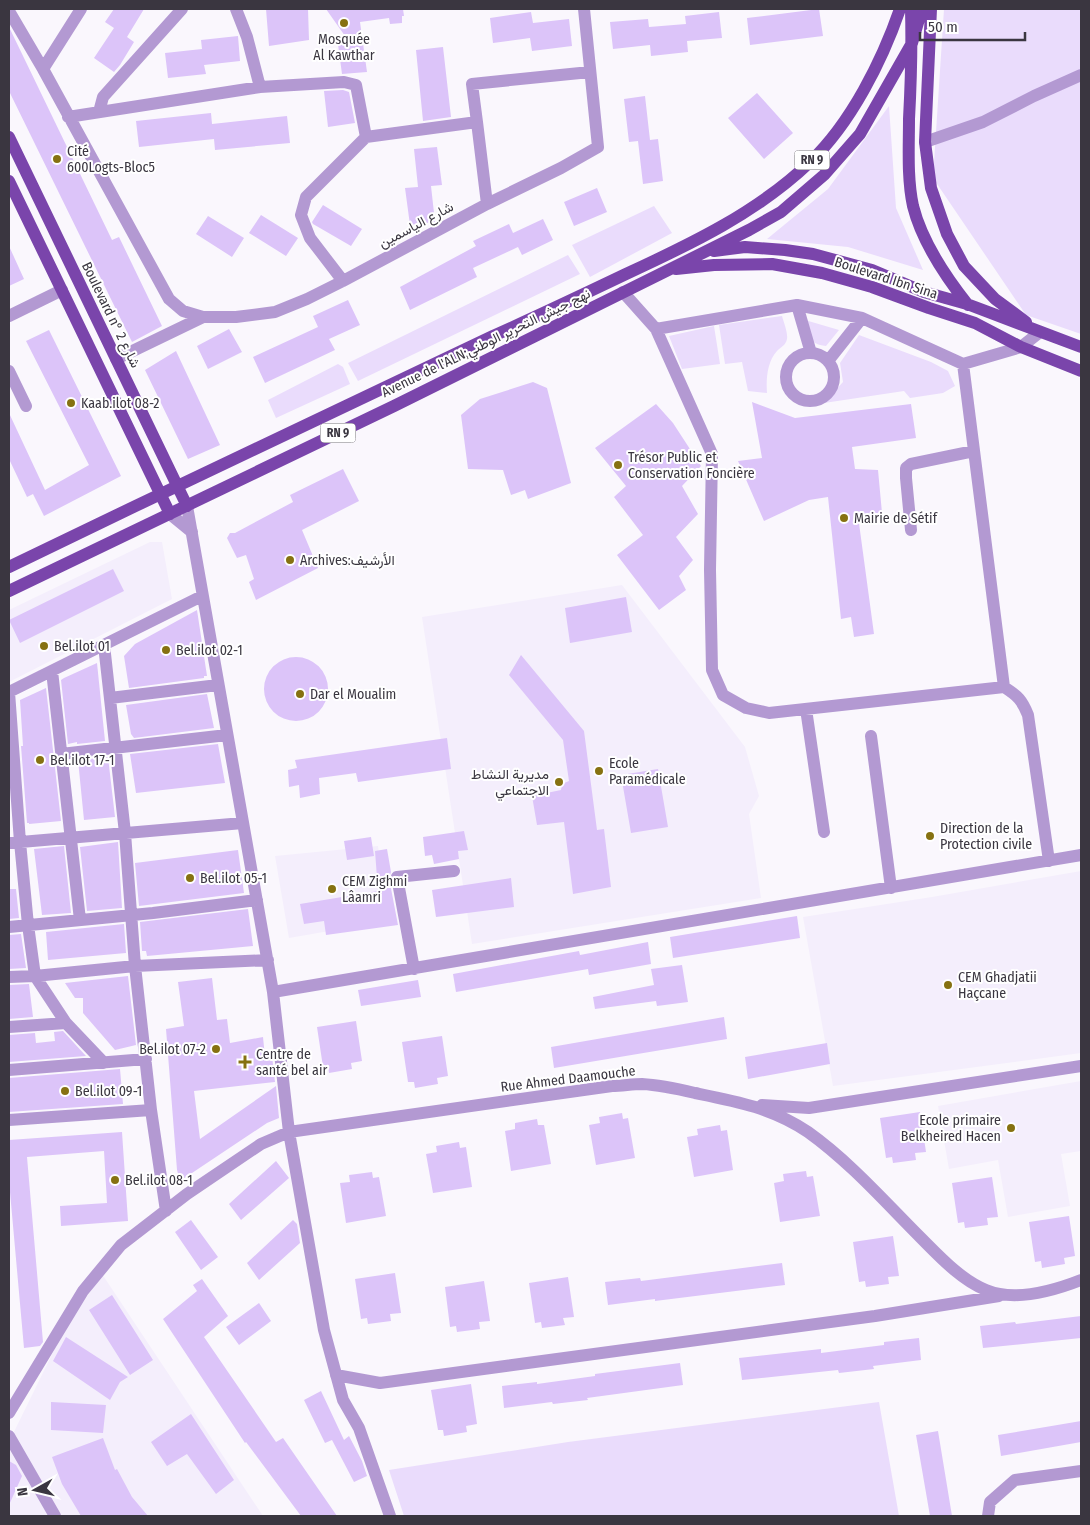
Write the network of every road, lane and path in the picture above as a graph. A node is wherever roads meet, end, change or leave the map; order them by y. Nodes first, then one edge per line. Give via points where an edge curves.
1 (81, 9) edge
2 (182, 9) edge
3 (236, 9) edge
4 (584, 9) edge
5 (900, 9) edge
6 (911, 9) edge
7 (922, 9) edge
8 (931, 9) edge
9 (9, 11) edge
10 (912, 43) junction
11 (43, 69) junction
12 (590, 72) junction
13 (1081, 74) edge
14 (260, 87) junction
15 (99, 112) junction
16 (68, 117) junction
17 (477, 122) junction
18 (9, 137) edge
19 (366, 137) junction
20 (925, 142) junction
21 (9, 180) edge
22 (487, 204) junction
23 (704, 252) junction
24 (665, 256) junction
25 (666, 271) junction
26 (343, 281) junction
27 (62, 290) junction
28 (624, 292) junction
29 (967, 304) junction
30 (797, 305) junction
31 (9, 316) edge
32 (203, 317) junction
33 (862, 318) junction
34 (656, 329) junction
35 (1040, 332) junction
36 (1021, 347) junction
37 (1081, 347) edge
38 (810, 353) junction
39 (116, 359) junction
40 (828, 361) junction
41 (963, 364) junction
42 (9, 371) edge
43 (1081, 371) edge
44 (26, 406) dead end
45 (974, 451) junction
46 (177, 486) junction
47 (160, 494) junction
48 (187, 506) junction
49 (170, 514) junction
50 (911, 530) dead end
51 (192, 532) junction
52 (9, 566) edge
53 (9, 591) edge
54 (202, 596) junction
55 (104, 645) junction
56 (52, 671) junction
57 (218, 685) junction
58 (1004, 687) junction
59 (9, 692) edge
60 (110, 698) junction
61 (806, 709) junction
62 (227, 734) junction
63 (871, 736) dead end
64 (115, 747) junction
65 (61, 754) junction
66 (242, 823) junction
67 (824, 832) dead end
68 (125, 833) junction
69 (70, 838) junction
70 (14, 843) edge
71 (1081, 856) edge
72 (1050, 861) junction
73 (454, 871) dead end
74 (891, 888) junction
75 (257, 900) junction
76 (132, 915) junction
77 (80, 920) junction
78 (28, 925) junction
79 (9, 927) edge
80 (268, 960) junction
81 (136, 966) junction
82 (414, 968) junction
83 (35, 976) junction
84 (9, 977) edge
85 (273, 992) junction
86 (66, 1023) junction
87 (9, 1027) edge
88 (146, 1059) junction
89 (104, 1063) junction
90 (1081, 1066) edge
91 (9, 1070) edge
92 (749, 1104) junction
93 (151, 1110) junction
94 (9, 1120) edge
95 (289, 1132) junction
96 (166, 1210) junction
97 (1081, 1280) edge
98 (1007, 1295) junction
99 (336, 1375) junction
100 (10, 1407) edge
101 (9, 1436) edge
102 (1081, 1471) edge
103 (55, 1516) edge
104 (390, 1516) edge
105 (988, 1516) edge

1 - 11 street
2 - 15 street via 103,98
3 - 14 street
4 - 12 street, شارع الياسمين
5 - 24 main road, Avenue de l'ALN;نهج جيش التحرير الوطني / RN 9 via 864,88 837,132 811,161 740,216
6 - 10 main road, Boulevard Ibn Sina
7 - 10 main road
8 - 20 main road
9 - 11 street
10 - 23 main road, Avenue de l'ALN;نهج جيش التحرير الوطني / RN 9 via 860,134 824,175 782,212
10 - 29 main road, Boulevard Ibn Sina via 909,144 913,206 937,261
11 - 16 street
12 - 17 street via 472,84
12 - 22 street, شارع الياسمين via 598,147
13 - 20 street via 983,122
14 - 15 street
14 - 19 street via 344,82 356,85
15 - 16 street
16 - 32 street via 169,299 183,311
17 - 19 street
17 - 22 street
18 - 39 main road, Boulevard n° شارع 2
19 - 26 street via 306,197 302,216 310,238
20 - 35 main road via 931,188 947,234 964,266 995,299
21 - 27 main road
22 - 26 street, شارع الياسمين
23 - 24 main road, Boulevard Ibn Sina
23 - 25 main road, Avenue de l'ALN;نهج جيش التحرير الوطني / RN 9
23 - 29 main road, Boulevard Ibn Sina via 745,247 813,254 872,270 924,292
24 - 46 main road, Avenue de l'ALN;نهج جيش التحرير الوطني / RN 9
25 - 28 main road, Avenue de l'ALN;نهج جيش التحرير الوطني / RN 9
25 - 36 main road, Boulevard Ibn Sina via 714,265 772,264 822,273 975,323
26 - 32 street, شارع الياسمين via 274,312
27 - 31 street
27 - 47 main road
28 - 34 street
28 - 48 main road, Avenue de l'ALN;نهج جيش التحرير الوطني / RN 9
29 - 35 main road, Boulevard Ibn Sina
29 - 36 main road, Boulevard Ibn Sina
30 - 33 street
30 - 34 street
30 - 38 street
32 - 39 street, شارع الياسمين
33 - 40 street
33 - 41 street
34 - 61 street via 712,454 712,670 724,695 746,708 769,713
35 - 36 street
35 - 37 main road, Boulevard Ibn Sina
36 - 41 street
36 - 43 main road
38 - 40 street
38 - 40 street via 796,358 787,372 789,388 800,398 816,400 829,391 834,376
39 - 46 main road, Boulevard n° شارع 2
41 - 45 street
42 - 44 street
45 - 50 street via 911,464 906,468
45 - 58 street
46 - 47 main road, Avenue de l'ALN;نهج جيش التحرير الوطني
46 - 48 main road, Boulevard n° شارع 2
47 - 49 main road
47 - 52 main road, Avenue de l'ALN;نهج جيش التحرير الوطني
48 - 49 main road, Avenue de l'ALN;نهج جيش التحرير الوطني / RN 9
48 - 51 street
49 - 51 street
49 - 53 main road, Avenue de l'ALN;نهج جيش التحرير الوطني / RN 9
51 - 54 street
54 - 55 street
54 - 57 street
55 - 56 street
55 - 60 street
56 - 59 street
56 - 65 street
57 - 60 street
57 - 62 street
58 - 61 street
58 - 72 street via 1024,703 1028,716
59 - 70 street
60 - 64 street
61 - 67 street
62 - 64 street
62 - 66 street
63 - 74 street
64 - 65 street
64 - 68 street
65 - 69 street
66 - 68 street
66 - 75 street
68 - 69 street
68 - 76 street
69 - 70 street
69 - 77 street
70 - 78 street
71 - 72 street
72 - 74 street
73 - 82 street via 397,877
74 - 82 street
75 - 76 street
75 - 80 street
76 - 77 street
76 - 81 street
77 - 78 street
78 - 79 street
78 - 83 street
80 - 81 street
80 - 85 street
81 - 83 street
81 - 88 street
82 - 85 street
83 - 84 street
83 - 86 street
85 - 95 street
86 - 87 street
86 - 89 street
88 - 89 street
88 - 93 street
89 - 91 street
90 - 92 street via 809,1108
92 - 95 street, Rue Ahmed Daamouche via 642,1084
92 - 98 street, Rue Ahmed Daamouche via 808,1132 845,1162 961,1275 986,1290
93 - 94 street
93 - 96 street
95 - 96 street, Rue Ahmed Daamouche via 261,1144
95 - 99 street via 324,1330
96 - 100 street, Rue Ahmed Daamouche via 121,1245 83,1291
97 - 98 street, Rue Ahmed Daamouche via 1035,1293
98 - 99 street via 380,1383
99 - 104 street via 343,1400 359,1428
101 - 103 street
102 - 105 street via 1015,1480 990,1502

